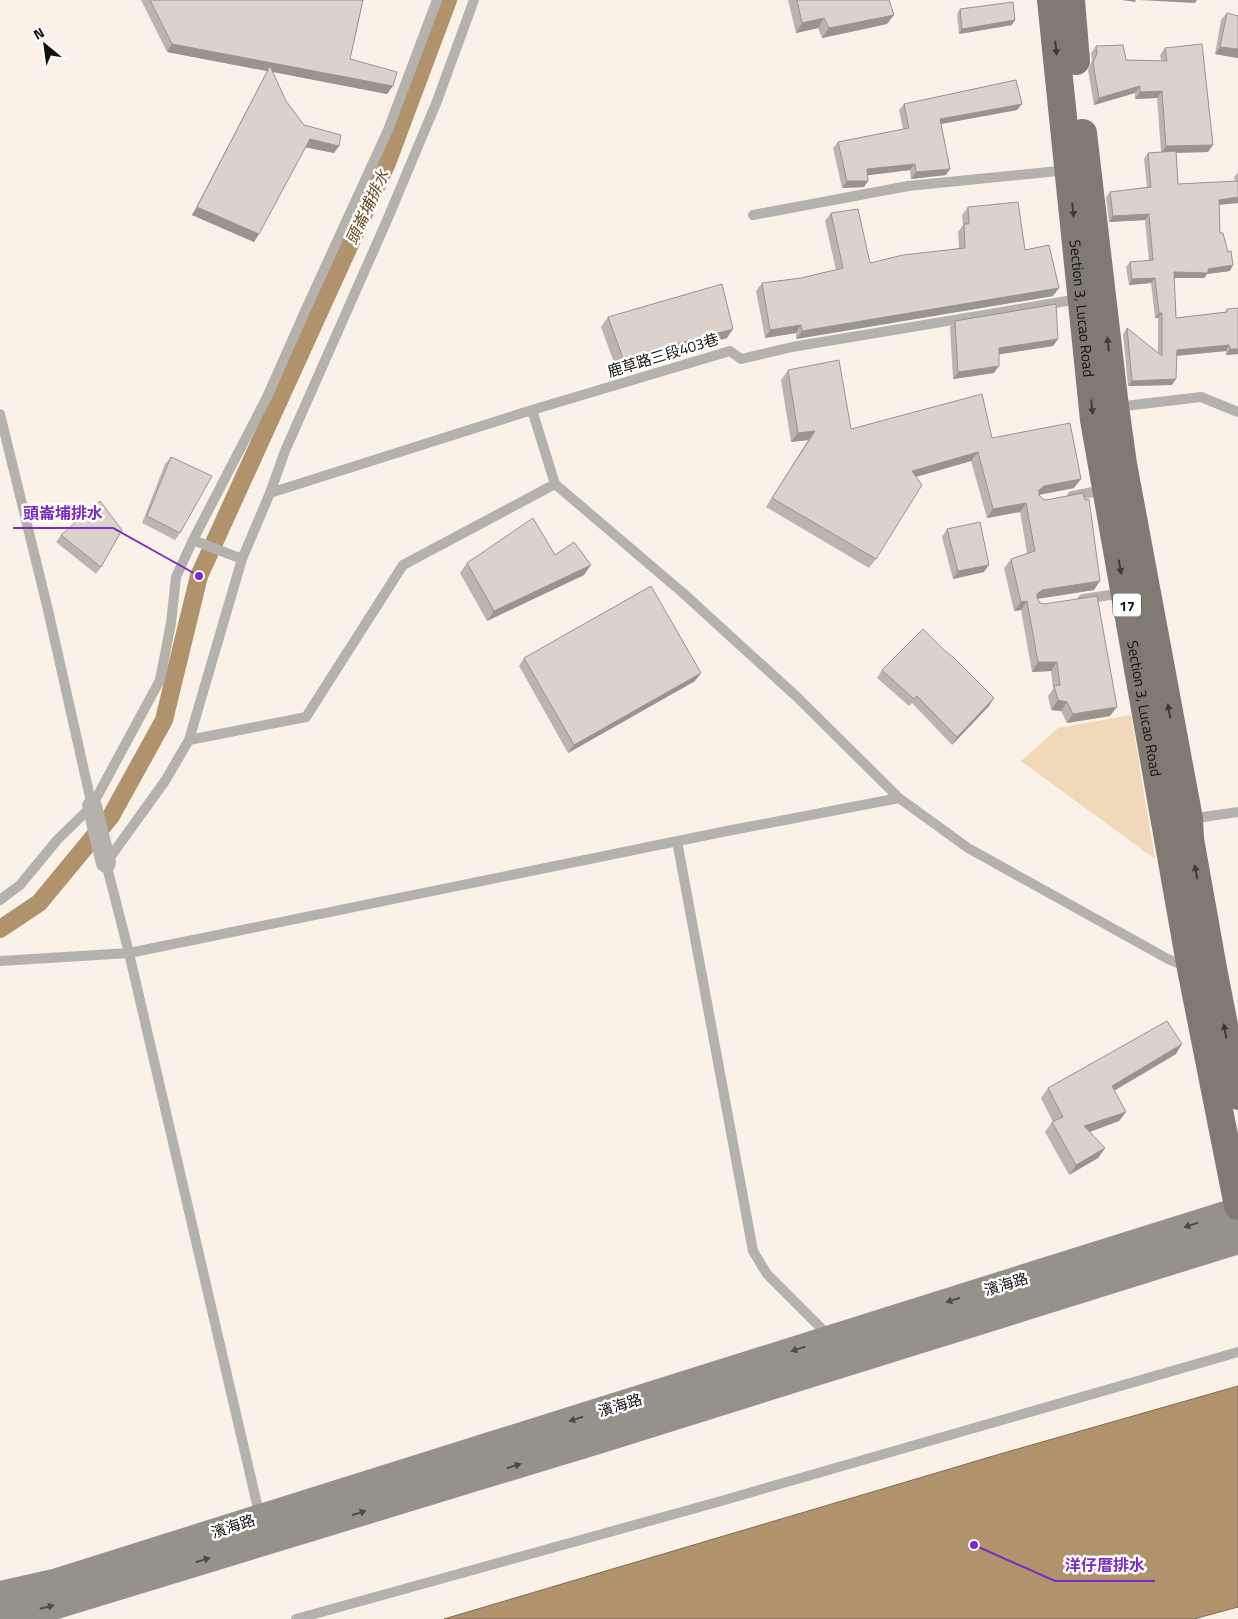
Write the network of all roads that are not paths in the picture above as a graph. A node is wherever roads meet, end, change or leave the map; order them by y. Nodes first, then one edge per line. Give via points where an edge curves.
1 (437, 0) edge
2 (474, 0) edge
3 (1051, 0) edge
4 (1071, 0) edge
5 (1069, 170) junction
6 (753, 215) dead end
7 (1092, 297) junction
8 (1115, 408) junction
9 (532, 410) junction
10 (1238, 412) edge
11 (0, 414) edge
12 (555, 484) junction
13 (1117, 489) junction
14 (270, 493) junction
15 (1057, 499) edge
16 (193, 540) junction
17 (242, 559) junction
18 (1135, 591) junction
19 (1076, 600) edge
20 (189, 740) junction
21 (899, 798) junction
22 (92, 806) junction
23 (1238, 812) edge
24 (1189, 819) junction
25 (677, 841) junction
26 (106, 863) junction
27 (0, 900) edge
28 (129, 953) junction
29 (0, 962) edge
30 (1191, 969) junction
31 (1238, 1096) edge
32 (1238, 1206) edge
33 (1238, 1211) edge
34 (1238, 1240) edge
35 (831, 1338) junction
36 (1238, 1352) edge
37 (260, 1518) junction
38 (0, 1595) edge
39 (0, 1618) edge
40 (296, 1619) edge

1 - 16 lane via 388,130 262,406
2 - 14 lane via 437,101 285,451
3 -> 5 main road, Section 3, Lucao Road / 17
4 - 7 main road, Section 3, Lucao Road / 17 via 1080,113 1089,175
5 - 6 lane via 908,186
5 -> 7 main road, Section 3, Lucao Road / 17
8 -> 7 main road, Section 3, Lucao Road / 17
7 - 9 lane, 鹿草路三段403巷 via 741,359 730,351
7 -> 13 main road, Section 3, Lucao Road / 17 via 1094,420
8 - 10 lane via 1201,397
8 - 13 main road, Section 3, Lucao Road / 17
9 - 12 lane
9 - 14 lane, 鹿草路三段403巷
11 - 22 lane
12 - 20 lane via 402,565 306,717
12 - 21 lane via 797,697
13 - 15 lane
13 - 18 main road, Section 3, Lucao Road / 17
14 - 17 lane
16 - 17 lane
16 - 22 lane via 176,577 160,680
17 - 20 lane
18 - 19 lane
24 -> 18 main road, Section 3, Lucao Road / 17
18 - 30 main road, Section 3, Lucao Road / 17
20 - 26 lane via 164,782
21 - 25 lane
21 - 30 lane via 968,848
22 - 26 street
22 - 27 lane via 58,839 20,886
23 - 24 lane
31 -> 24 main road, Section 3, Lucao Road / 17 via 1212,967
25 - 28 lane
25 - 35 lane via 753,1251 767,1274
26 - 28 lane
28 - 29 lane
28 - 37 lane
30 - 32 main road, Section 3, Lucao Road / 17
33 -> 35 street, 濱海路
39 -> 34 street, 濱海路 via 56,1605 583,1445
35 -> 37 street, 濱海路
36 - 40 lane
37 - 38 street, 濱海路 via 54,1583

